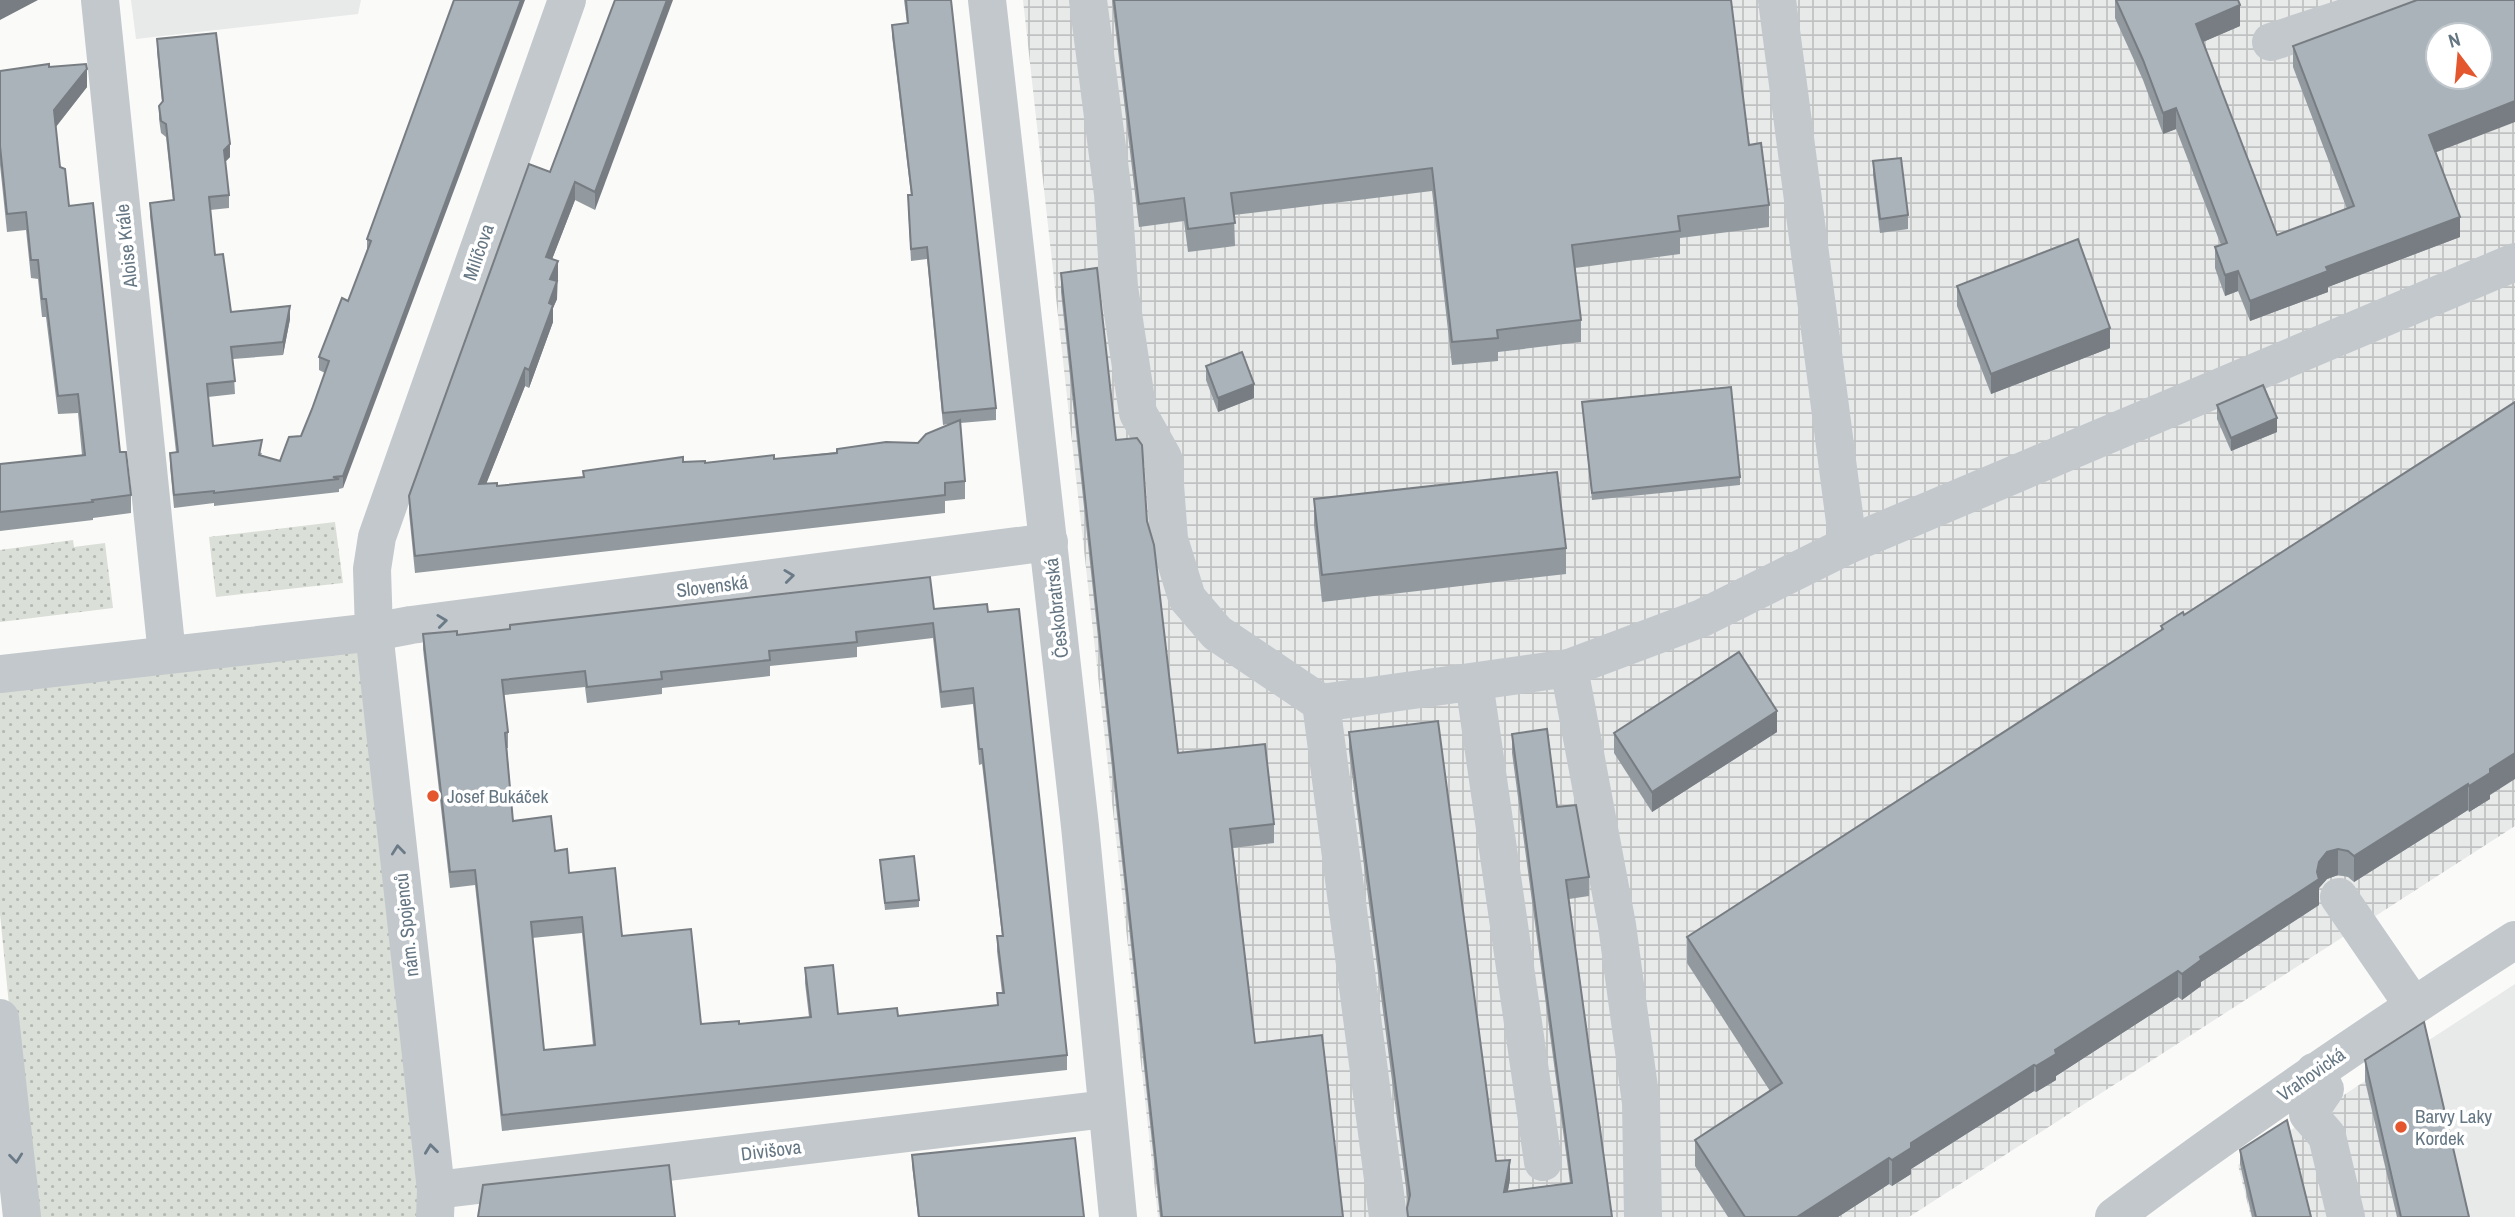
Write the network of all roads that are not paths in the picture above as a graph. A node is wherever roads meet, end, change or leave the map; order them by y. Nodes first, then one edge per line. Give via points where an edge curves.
1 (100, 0) edge
2 (567, 0) edge
3 (987, 0) edge
4 (1088, 0) edge
5 (1777, 0) edge
6 (2399, 0) edge
7 (2271, 42) dead end
8 (2515, 262) edge
9 (389, 503) joint
10 (1049, 542) junction
11 (1848, 545) junction
12 (374, 632) junction
13 (167, 656) junction
14 (1569, 668) junction
15 (0, 674) edge
16 (1474, 682) junction
17 (1321, 703) junction
18 (2339, 897) dead end
19 (2515, 940) edge
20 (2413, 1005) junction
21 (0, 1018) edge
22 (2314, 1072) junction
23 (1106, 1109) junction
24 (1543, 1162) dead end
25 (435, 1204) edge
26 (21, 1217) edge
27 (1118, 1217) edge
28 (1388, 1217) edge
29 (1643, 1217) edge
30 (2114, 1217) edge
31 (2346, 1217) edge

1 - 13 street, Aloise Krále
2 - 9 street, Milíčova
3 - 10 street, Českobratrská
4 - 17 street via 1113,194 1119,286 1139,413 1163,458 1169,539 1187,598 1217,633
5 - 11 street
6 - 7 street
8 - 11 street
9 - 12 street, nám. Spojenců via 373,562
12 -> 10 street, Slovenská
10 - 23 street, Českobratrská
11 - 14 street via 1702,618
12 - 13 street
25 -> 12 street, nám. Spojenců
13 - 15 street
14 - 16 street
14 - 29 street via 1617,925 1641,1103
16 - 17 street
16 - 24 street
17 - 28 street
18 - 20 street
19 - 20 street, Vrahovická
20 - 22 street, Vrahovická
21 -> 26 street
22 - 30 street, Vrahovická
22 - 31 street via 2325,1089 2308,1114 2327,1136
23 - 25 street, Divišova
23 - 27 street, Českobratrská

